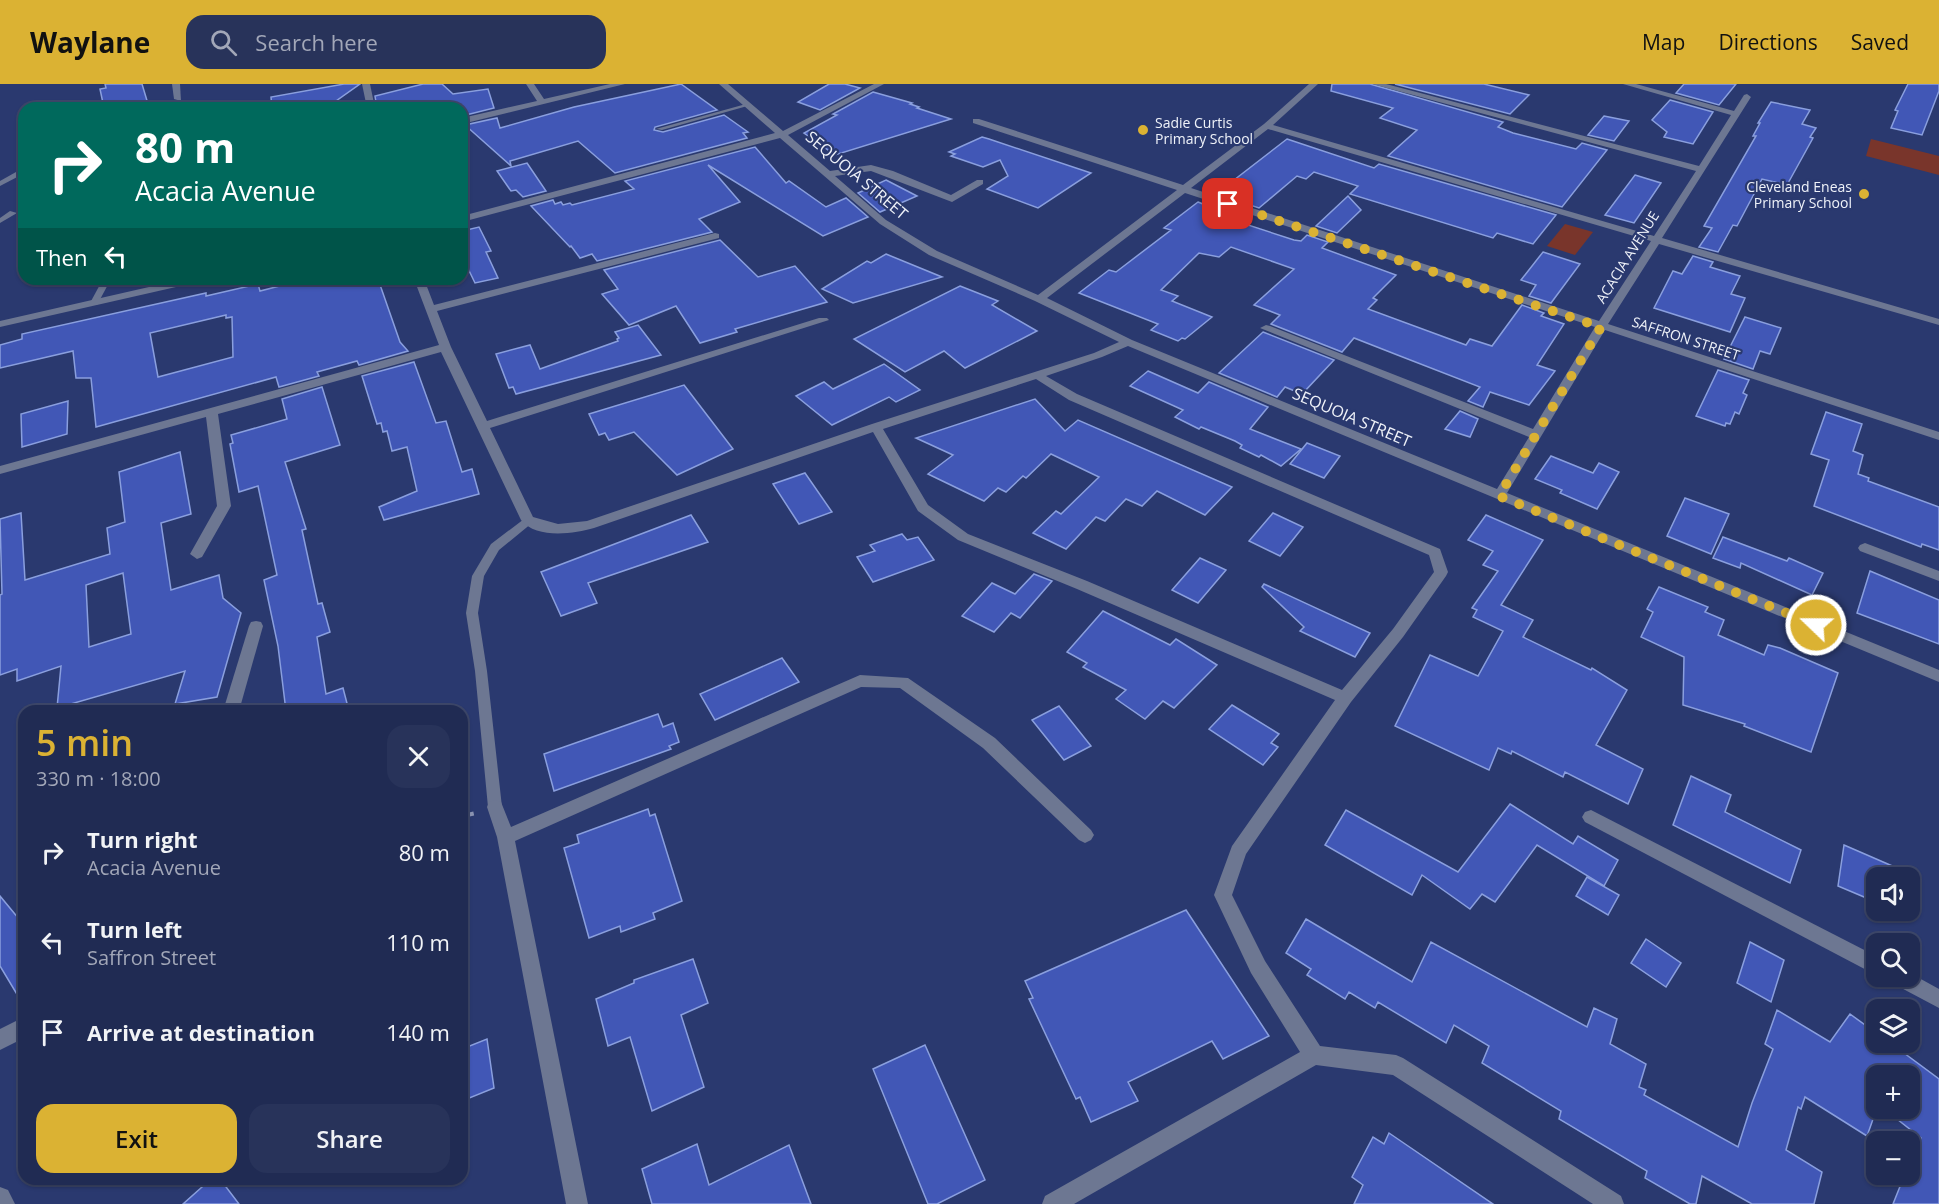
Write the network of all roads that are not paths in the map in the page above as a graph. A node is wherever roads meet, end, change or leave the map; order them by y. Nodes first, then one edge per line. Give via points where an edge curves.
1 (176, 84) edge
2 (366, 84) edge
3 (530, 84) edge
4 (621, 84) edge
5 (723, 84) edge
6 (880, 84) edge
7 (1314, 84) edge
8 (1376, 84) edge
9 (1627, 84) edge
10 (1747, 97) dead end
11 (178, 99) dead end
12 (370, 102) edge
13 (542, 102) junction
14 (748, 105) junction
15 (1736, 114) junction
16 (468, 119) edge
17 (976, 121) dead end
18 (1267, 126) junction
19 (660, 129) dead end
20 (783, 134) junction
21 (1700, 169) junction
22 (829, 174) junction
23 (18, 175) edge
24 (980, 182) dead end
25 (0, 184) edge
26 (1185, 189) junction
27 (13, 213) dead end
28 (468, 217) edge
29 (0, 221) edge
30 (715, 236) dead end
31 (1657, 239) junction
32 (104, 285) edge
33 (172, 285) edge
34 (421, 285) edge
35 (1039, 299) junction
36 (94, 303) junction
37 (430, 309) junction
38 (823, 320) dead end
39 (1939, 322) edge
40 (0, 324) edge
41 (1601, 327) junction
42 (1266, 328) dead end
43 (1128, 342) junction
44 (445, 346) junction
45 (1037, 375) junction
46 (211, 411) junction
47 (483, 426) junction
48 (876, 427) junction
49 (1536, 435) junction
50 (1939, 436) edge
51 (0, 470) edge
52 (1499, 496) junction
53 (528, 520) junction
54 (1865, 548) dead end
55 (197, 554) dead end
56 (1939, 576) edge
57 (256, 626) dead end
58 (1939, 676) edge
59 (1345, 698) junction
60 (233, 705) edge
61 (495, 807) joint
62 (1591, 817) dead end
63 (1085, 834) dead end
64 (506, 837) junction
65 (1866, 961) edge
66 (1917, 987) edge
67 (1939, 999) edge
68 (18, 1030) edge
69 (0, 1040) edge
70 (1314, 1055) junction
71 (0, 1198) edge
72 (4, 1204) edge
73 (577, 1204) edge
74 (1053, 1204) edge
75 (1613, 1204) edge

1 - 11 street
2 - 12 street
3 - 13 street
4 - 13 street
5 - 14 street, SEQUOIA STREET
6 - 20 street
7 - 18 street
8 - 21 street
9 - 15 street
10 - 15 street, ACACIA AVENUE
13 - 16 street
14 - 19 lane
14 - 20 street, SEQUOIA STREET
15 - 21 street, ACACIA AVENUE
17 - 26 street, SAFFRON STREET
18 - 26 street
18 - 31 street
20 - 22 street, SEQUOIA STREET
20 - 28 street
21 - 31 street, ACACIA AVENUE
22 - 24 street via 871,168 952,199
22 - 35 street, SEQUOIA STREET via 883,222 933,253
23 - 25 lane
26 - 35 street
26 - 41 street, SAFFRON STREET
27 - 29 lane
30 - 37 street
31 - 39 street
31 - 41 street, ACACIA AVENUE
32 - 36 lane
33 - 36 street
34 - 37 street
35 - 43 street, SEQUOIA STREET
36 - 40 street
37 - 44 street
38 - 47 street
41 - 49 street, ACACIA AVENUE
41 - 50 street, SAFFRON STREET
42 - 49 street
43 - 45 street
43 - 52 street, SEQUOIA STREET
44 - 46 street
44 - 47 street
45 - 48 street
45 - 59 street via 1073,397 1435,552 1441,572
46 - 51 street
46 - 55 street via 224,506
47 - 53 street
48 - 53 street via 589,525 564,530 542,528
48 - 59 street via 923,508 963,537
49 - 52 street, ACACIA AVENUE
52 - 58 street, SEQUOIA STREET
53 - 61 lane via 495,547 478,576 472,613
54 - 56 street
57 - 60 street
59 - 70 street via 1238,852 1223,895 1258,967
61 - 64 street
62 - 65 street
63 - 64 street via 989,743 903,682 860,681
64 - 73 street
66 - 67 street
68 - 69 street
70 - 74 street
70 - 75 street via 1396,1065
71 - 72 street

